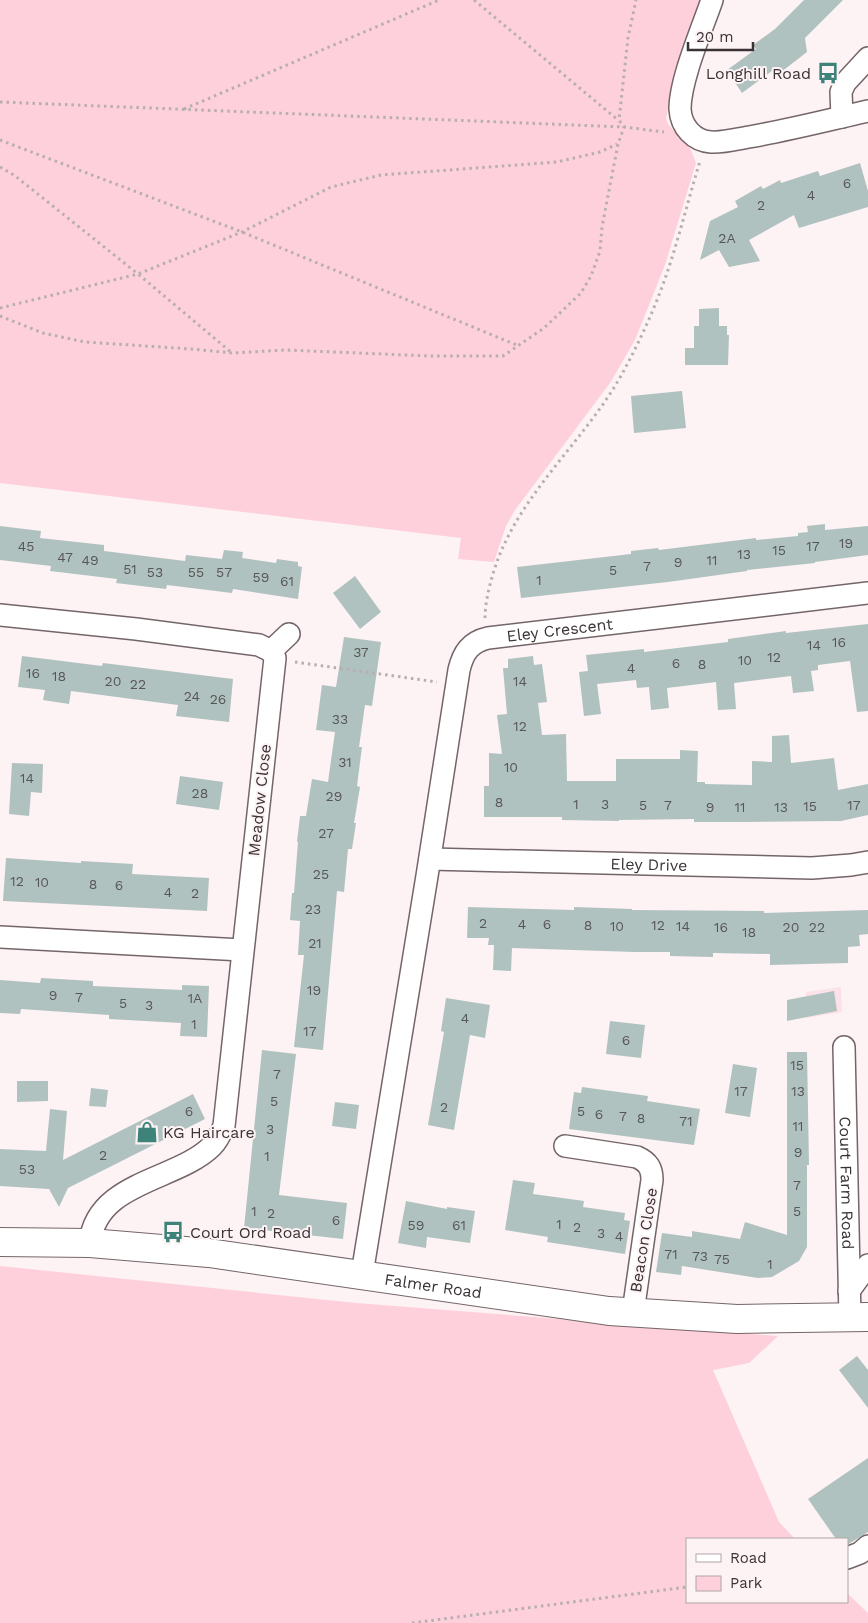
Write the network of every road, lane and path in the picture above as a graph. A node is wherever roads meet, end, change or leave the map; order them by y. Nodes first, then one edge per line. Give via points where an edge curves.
1 (438, 0) edge
2 (474, 0) edge
3 (636, 0) edge
4 (712, 0) edge
5 (868, 58) edge
6 (0, 102) edge
7 (182, 110) junction
8 (868, 111) edge
9 (842, 117) junction
10 (619, 120) junction
11 (624, 127) junction
12 (685, 127) junction
13 (0, 140) edge
14 (704, 141) junction
15 (618, 144) junction
16 (0, 167) edge
17 (242, 232) junction
18 (138, 274) junction
19 (0, 308) edge
20 (0, 316) edge
21 (519, 346) junction
22 (232, 353) junction
23 (868, 593) edge
24 (0, 615) edge
25 (289, 634) dead end
26 (488, 638) junction
27 (273, 654) junction
28 (457, 684) junction
29 (430, 859) junction
30 (868, 862) edge
31 (0, 937) edge
32 (242, 950) junction
33 (844, 1047) dead end
34 (565, 1146) dead end
35 (0, 1242) edge
36 (90, 1243) junction
37 (868, 1265) edge
38 (362, 1274) junction
39 (849, 1291) junction
40 (633, 1312) junction
41 (859, 1317) edge
42 (868, 1546) edge
43 (848, 1558) edge
44 (686, 1587) edge
45 (412, 1623) edge

1 - 7 path
2 - 10 path
3 - 10 path via 628,38
4 - 12 street via 685,80 681,99
5 - 9 street via 845,83
6 - 7 path
7 - 11 path
8 - 9 street
9 - 14 street via 754,136
10 - 11 path
11 - 12 path via 665,132
11 - 15 path
12 - 14 street
13 - 17 path
14 - 26 path via 657,301 625,367 600,407 525,505 500,554 484,615
15 - 17 path via 600,152 557,162 381,175 331,187
15 - 21 path via 600,251 591,276 581,293 544,328
16 - 18 path
17 - 18 path
17 - 21 path
18 - 19 path
18 - 22 path
20 - 22 path via 43,333 86,342
21 - 22 path via 503,356 286,350
23 - 26 street, Eley Crescent
24 - 27 street via 258,645
25 - 27 street
26 - 28 street, Eley Crescent via 467,649
27 - 28 path
27 - 32 street, Meadow Close
28 - 29 street, Eley Crescent
29 - 30 street, Eley Drive via 812,868
29 - 38 street
31 - 32 street
32 - 36 street, Meadow Close via 224,1126 219,1137 203,1154 142,1183 117,1199 94,1225
33 - 39 street, Court Farm Road
34 - 40 street, Beacon Close via 637,1157 644,1160 652,1172
35 - 36 main road, Falmer Road
36 - 38 main road, Falmer Road via 209,1253
37 - 39 street
38 - 40 main road, Falmer Road
39 - 41 street, Court Farm Road
40 - 41 main road, Falmer Road via 737,1319
42 - 43 street
44 - 45 path

